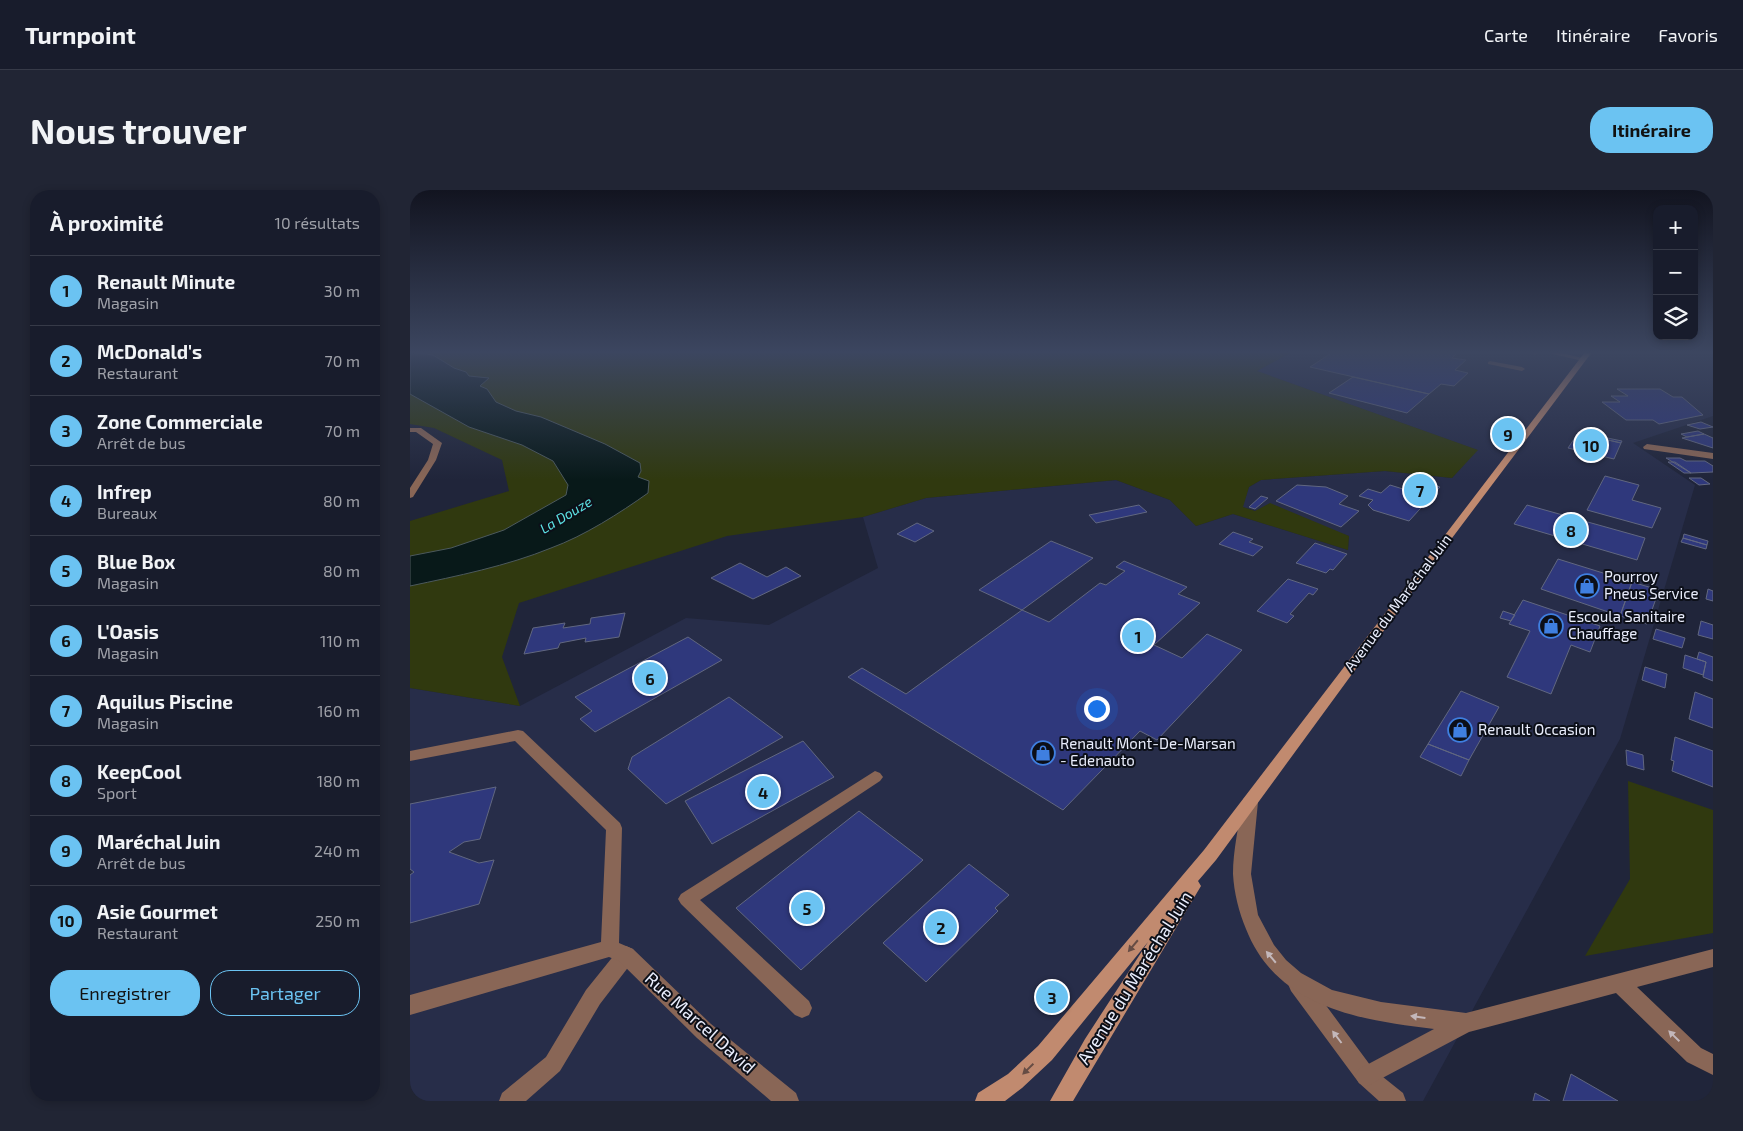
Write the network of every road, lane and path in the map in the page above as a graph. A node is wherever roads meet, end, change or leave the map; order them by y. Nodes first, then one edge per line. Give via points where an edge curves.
1 (1554, 395) edge
2 (410, 430) edge
3 (1647, 447) dead end
4 (1713, 456) edge
5 (410, 495) edge
6 (410, 756) edge
7 (875, 777) dead end
8 (1250, 802) junction
9 (1210, 856) junction
10 (618, 951) junction
11 (1713, 958) edge
12 (1295, 980) junction
13 (1618, 982) junction
14 (410, 1005) edge
15 (802, 1008) dead end
16 (1466, 1023) junction
17 (1713, 1065) edge
18 (1366, 1076) junction
19 (510, 1101) edge
20 (788, 1101) edge
21 (986, 1101) edge
22 (1061, 1101) edge
23 (1395, 1101) edge

1 - 8 main road, Avenue du Maréchal Juin
2 - 5 street via 418,430 438,443 432,460
3 - 4 street
6 - 10 street via 518,735 614,828
7 - 15 street via 687,899
8 - 9 main road, Avenue du Maréchal Juin
12 -> 8 street via 1263,947 1248,908 1242,858
9 -> 21 main road, Avenue du Maréchal Juin via 1045,1053 1016,1081
9 - 22 main road, Avenue du Maréchal Juin
10 - 14 street
10 - 19 street via 553,1064
10 - 20 street, Rue Marcel David via 704,1031
11 - 13 street
16 -> 12 street via 1389,1013 1331,999
18 -> 12 street
13 - 16 street
17 -> 13 street via 1694,1055
16 - 18 street
18 - 23 street

